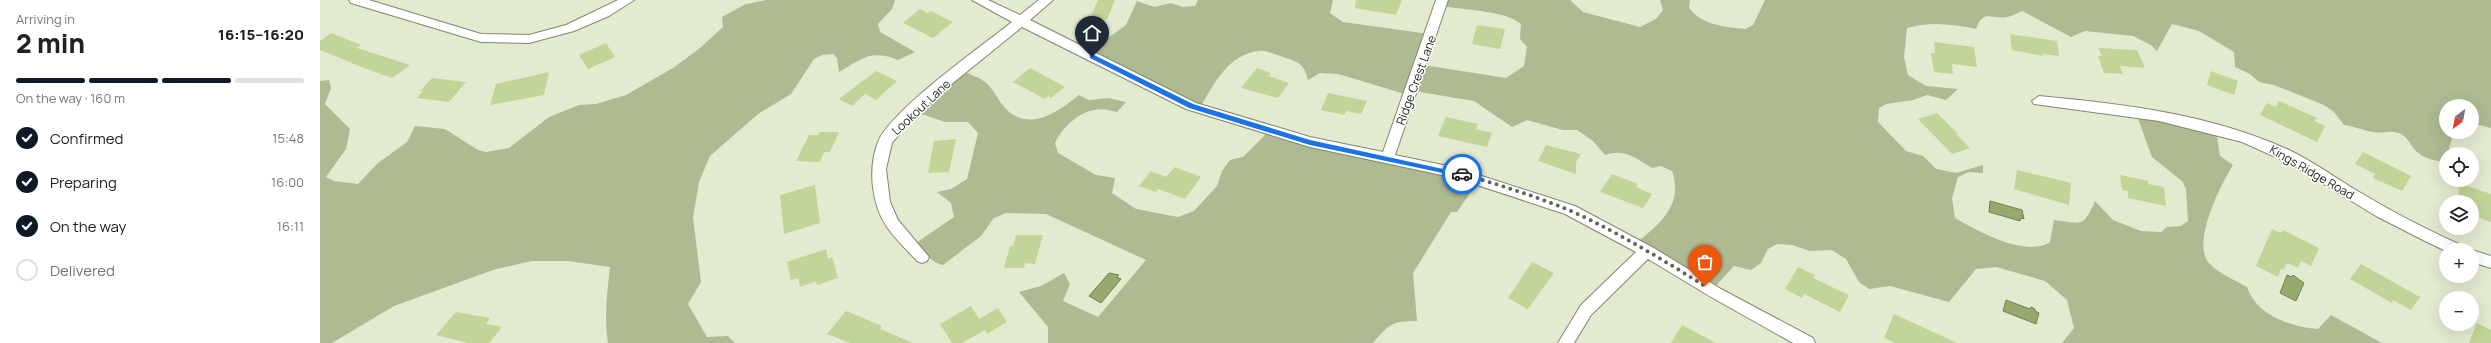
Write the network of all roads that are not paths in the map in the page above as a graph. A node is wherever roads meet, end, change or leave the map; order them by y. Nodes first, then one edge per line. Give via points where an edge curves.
1 (355, 0) edge
2 (628, 0) edge
3 (978, 0) edge
4 (1047, 0) edge
5 (1442, 0) edge
6 (1021, 21) junction
7 (2038, 101) dead end
8 (1387, 159) junction
9 (2442, 243) edge
10 (1647, 251) junction
11 (922, 257) dead end
12 (2479, 258) edge
13 (2491, 262) edge
14 (1566, 343) edge
15 (1807, 343) edge

1 - 2 street via 481,38 529,40 570,28
3 - 6 street
4 - 6 street, Lookout Lane
5 - 8 street, Ridge Crest Lane
6 - 8 street via 1191,106 1310,142
6 - 11 street, Lookout Lane via 928,96 900,123 885,142 879,169 883,202 892,223
7 - 9 street, Kings Ridge Road via 2124,109 2212,127 2245,137 2283,154 2369,205
8 - 10 street via 1457,173 1555,205 1602,225
10 - 14 street via 1586,310
10 - 15 street via 1716,293
12 - 13 street

